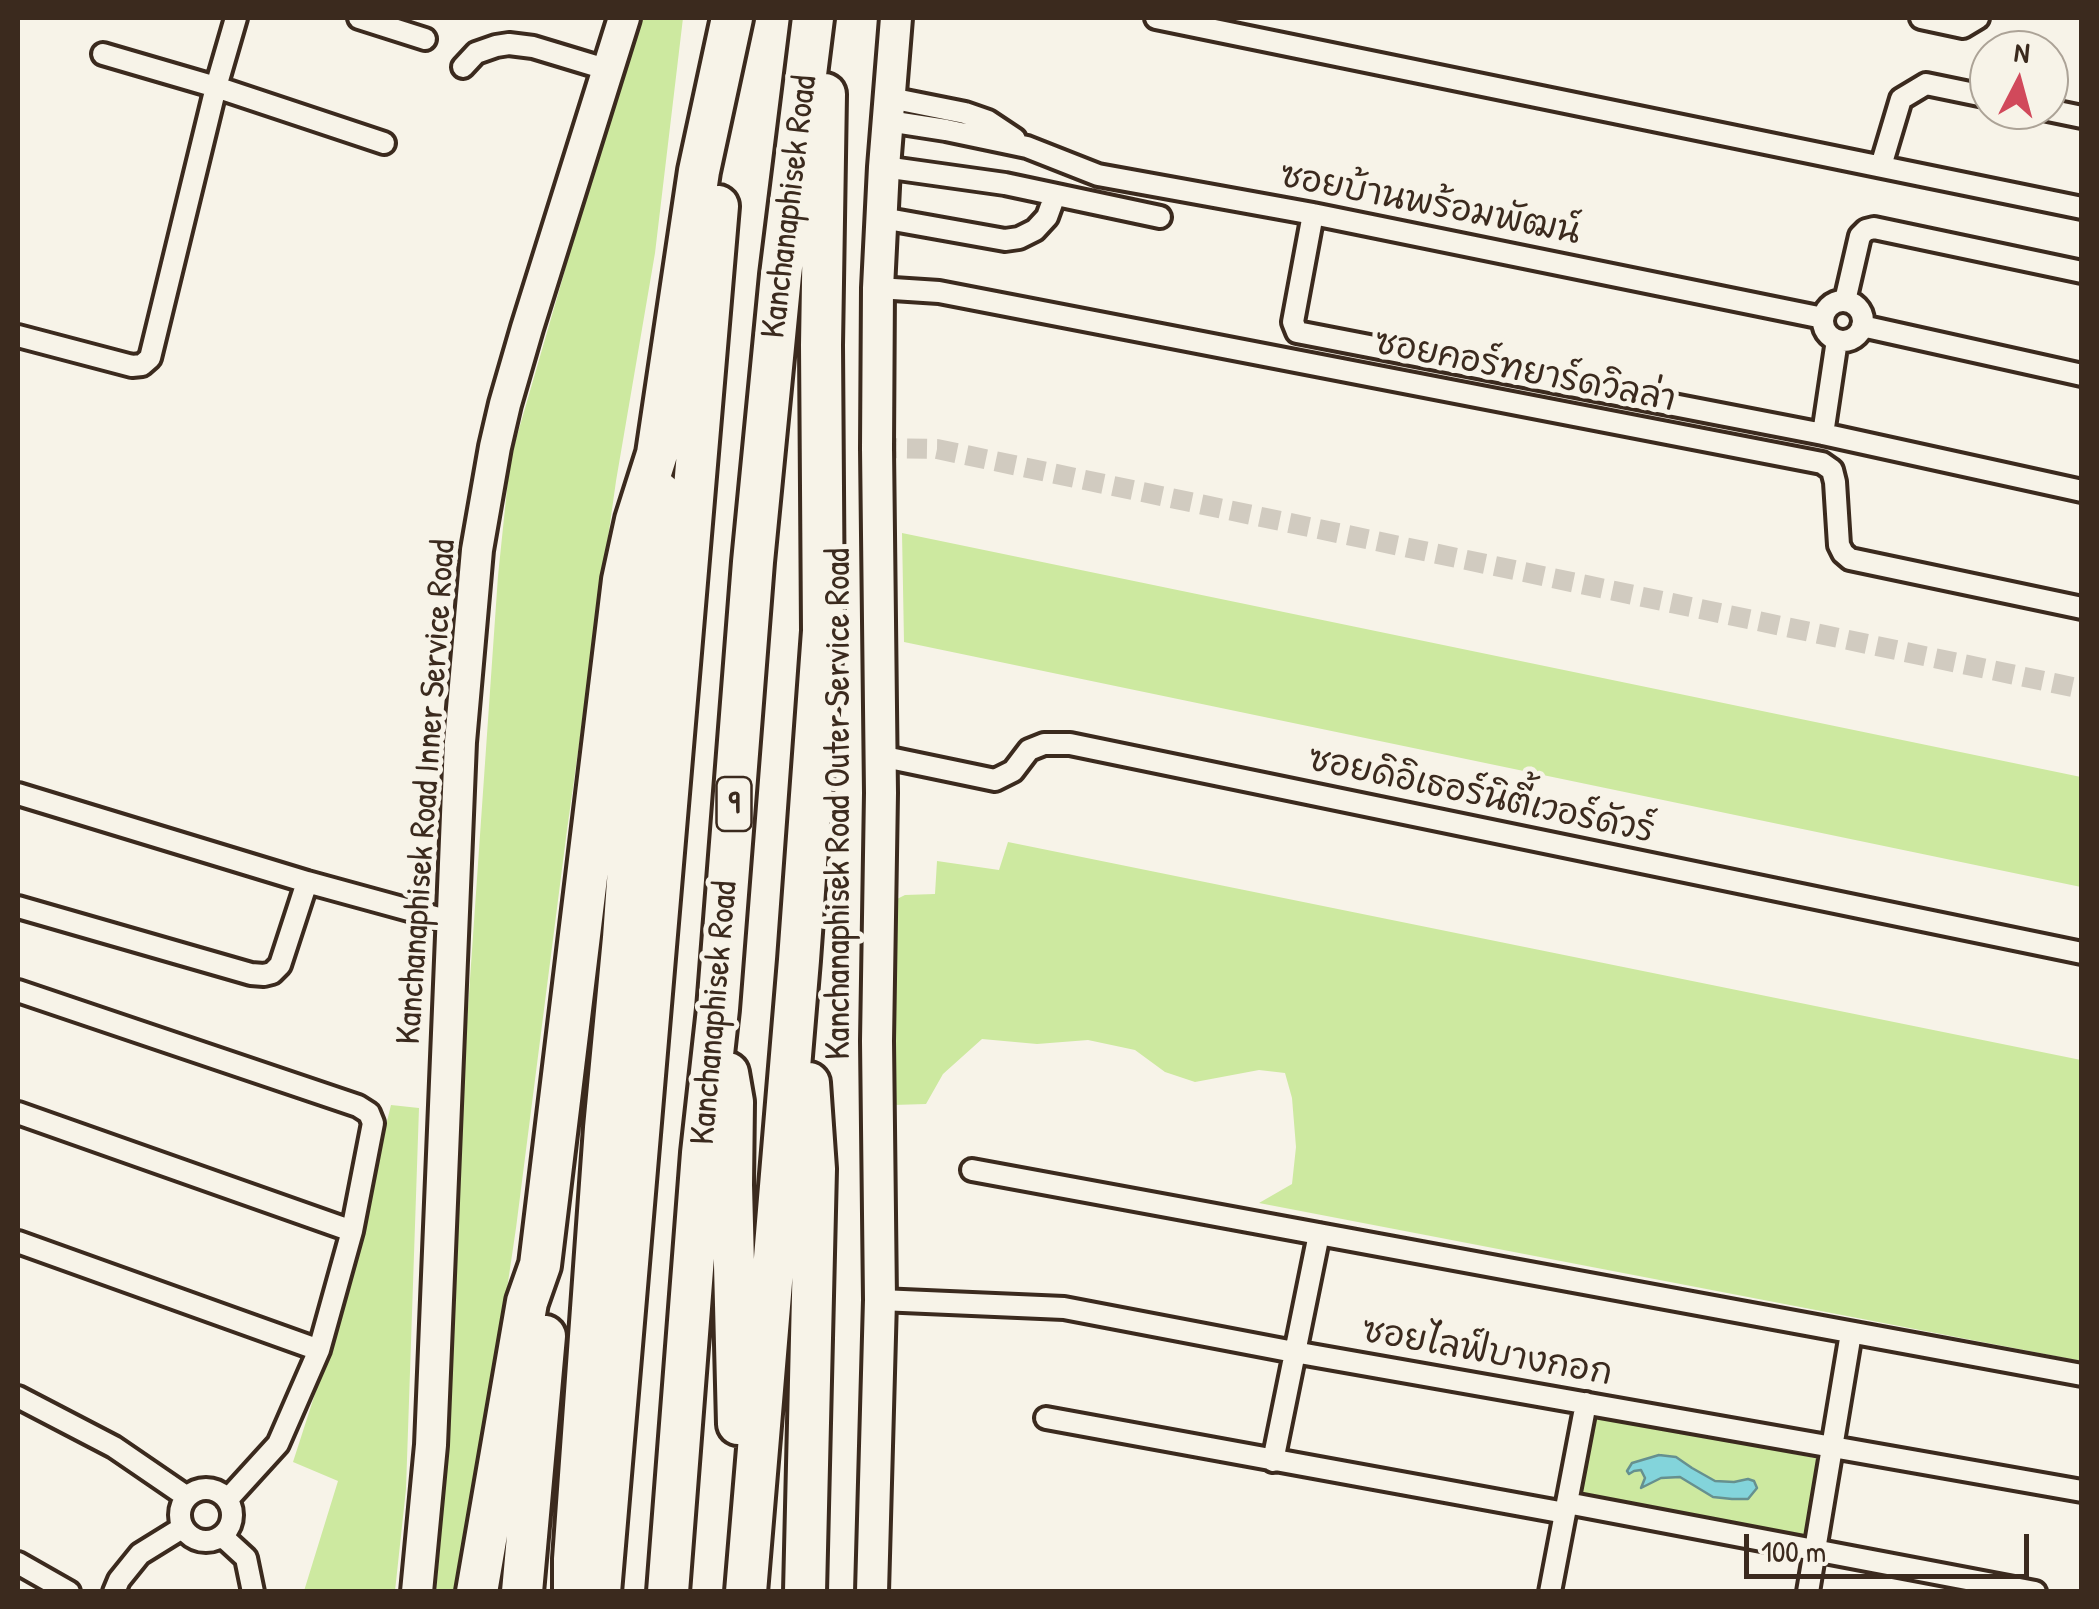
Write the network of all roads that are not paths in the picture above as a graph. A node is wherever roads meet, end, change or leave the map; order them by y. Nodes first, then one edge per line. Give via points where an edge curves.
1 (236, 18) edge
2 (359, 18) edge
3 (624, 18) edge
4 (733, 18) edge
5 (813, 18) edge
6 (824, 18) edge
7 (896, 18) edge
8 (1156, 18) edge
9 (1921, 18) edge
10 (1978, 18) edge
11 (426, 38) dead end
12 (103, 54) dead end
13 (463, 67) dead end
14 (609, 70) junction
15 (216, 88) junction
16 (1969, 94) edge
17 (889, 110) junction
18 (384, 144) dead end
19 (1881, 166) junction
20 (884, 167) junction
21 (1054, 195) junction
22 (2082, 208) edge
23 (1313, 214) junction
24 (1160, 217) dead end
25 (882, 218) junction
26 (2082, 272) edge
27 (878, 288) junction
28 (1845, 301) junction
29 (1823, 318) junction
30 (1862, 326) junction
31 (18, 336) edge
32 (1836, 340) junction
33 (2082, 375) edge
34 (1823, 434) junction
35 (657, 454) junction
36 (2082, 491) edge
37 (2082, 608) edge
38 (880, 756) junction
39 (18, 794) edge
40 (306, 882) junction
41 (18, 907) edge
42 (453, 922) junction
43 (2082, 953) edge
44 (800, 960) junction
45 (18, 991) edge
46 (718, 1010) junction
47 (18, 1113) edge
48 (972, 1170) dead end
49 (352, 1230) junction
50 (1319, 1234) junction
51 (18, 1242) edge
52 (540, 1265) junction
53 (880, 1300) junction
54 (1851, 1332) junction
55 (319, 1350) junction
56 (1294, 1352) junction
57 (2082, 1375) edge
58 (18, 1397) edge
59 (1586, 1403) junction
60 (1046, 1418) dead end
61 (1832, 1446) junction
62 (808, 1457) junction
63 (1274, 1460) junction
64 (2082, 1491) edge
65 (187, 1497) junction
66 (227, 1500) junction
67 (1566, 1508) junction
68 (182, 1528) junction
69 (222, 1536) junction
70 (1814, 1551) junction
71 (18, 1563) edge
72 (747, 1582) edge
73 (69, 1592) edge
74 (114, 1592) edge
75 (254, 1592) edge
76 (417, 1592) edge
77 (478, 1592) edge
78 (522, 1592) edge
79 (574, 1592) edge
80 (600, 1592) edge
81 (668, 1592) edge
82 (784, 1592) edge
83 (805, 1592) edge
84 (872, 1592) edge
85 (1550, 1592) edge
86 (1808, 1592) edge
87 (2035, 1592) edge

1 - 15 street
2 - 11 street
3 - 14 main road, Kanchanaphisek Road Inner Service Road
4 - 35 highway via 698,171
4 - 80 highway, Kanchanaphisek Road / 9
5 - 46 highway, Kanchanaphisek Road / 9 via 754,543
6 - 44 highway via 823,631
7 - 17 main road, Kanchanaphisek Road Outer Service Road
8 - 19 street
9 - 10 street via 1963,26
12 - 15 street
13 - 14 street via 476,53 509,44
14 - 42 main road, Kanchanaphisek Road Inner Service Road via 494,447 477,550 460,742
15 - 18 street
15 - 31 street via 150,358 132,366
16 - 19 street via 1926,84 1901,100
17 - 20 main road, Kanchanaphisek Road Outer Service Road
17 - 23 street, ซอยบ้านพร้อมพัฒน์ via 965,114 1098,175
19 - 22 street
20 - 21 street
20 - 25 main road, Kanchanaphisek Road Outer Service Road
21 - 24 street
21 - 25 street via 1035,230 1005,240
23 - 29 street, ซอยบ้านพร้อมพัฒน์
23 - 34 street via 1294,311 1298,332
25 - 27 main road, Kanchanaphisek Road Outer Service Road
26 - 28 street via 1874,228 1860,236
27 - 37 street, ซอยคอร์ทยาร์ดวิลล่า via 940,292 1822,463 1832,470 1839,545 1850,559
27 - 38 main road, Kanchanaphisek Road Outer Service Road
28 - 29 street via 1833,303
28 - 30 street via 1861,313
29 - 32 street
30 - 32 street via 1849,340
30 - 33 street
32 - 34 street
34 - 36 street
35 - 52 highway via 620,597
35 - 79 highway via 660,535 605,1128
38 - 43 street, ซอยดิอิเธอร์นิตี้เวอร์ดัวร์ via 995,780 1013,771 1029,750 1070,744
38 - 53 main road, Kanchanaphisek Road Outer Service Road
39 - 40 street
40 - 41 street via 280,965 264,975
40 - 42 street
42 - 76 main road, Kanchanaphisek Road Inner Service Road via 432,1445
44 - 62 highway via 815,1168
44 - 72 highway
45 - 49 street via 358,1106 373,1123
46 - 72 highway via 733,1102
46 - 81 highway, Kanchanaphisek Road / 9
47 - 49 street
48 - 50 street
49 - 55 street
50 - 54 street
50 - 56 street
51 - 55 street
52 - 77 highway via 526,1302
52 - 78 highway via 547,1314
53 - 56 street, ซอยไลฟ์บางกอก via 1064,1308
53 - 84 main road, Kanchanaphisek Road Outer Service Road
54 - 57 street
54 - 61 street
55 - 66 street via 278,1444
56 - 59 street, ซอยไลฟ์บางกอก
56 - 63 street
58 - 65 street via 114,1447
59 - 61 street, ซอยไลฟ์บางกอก
59 - 67 street
60 - 63 street
61 - 64 street, ซอยไลฟ์บางกอก
61 - 70 street
62 - 82 highway
62 - 83 highway
63 - 67 street
65 - 66 street via 208,1489
65 - 68 street
66 - 69 street via 232,1519
67 - 70 street
67 - 85 street
68 - 69 street via 200,1541
68 - 74 street via 140,1554
69 - 75 street via 246,1558
70 - 86 street
70 - 87 street
71 - 73 street

